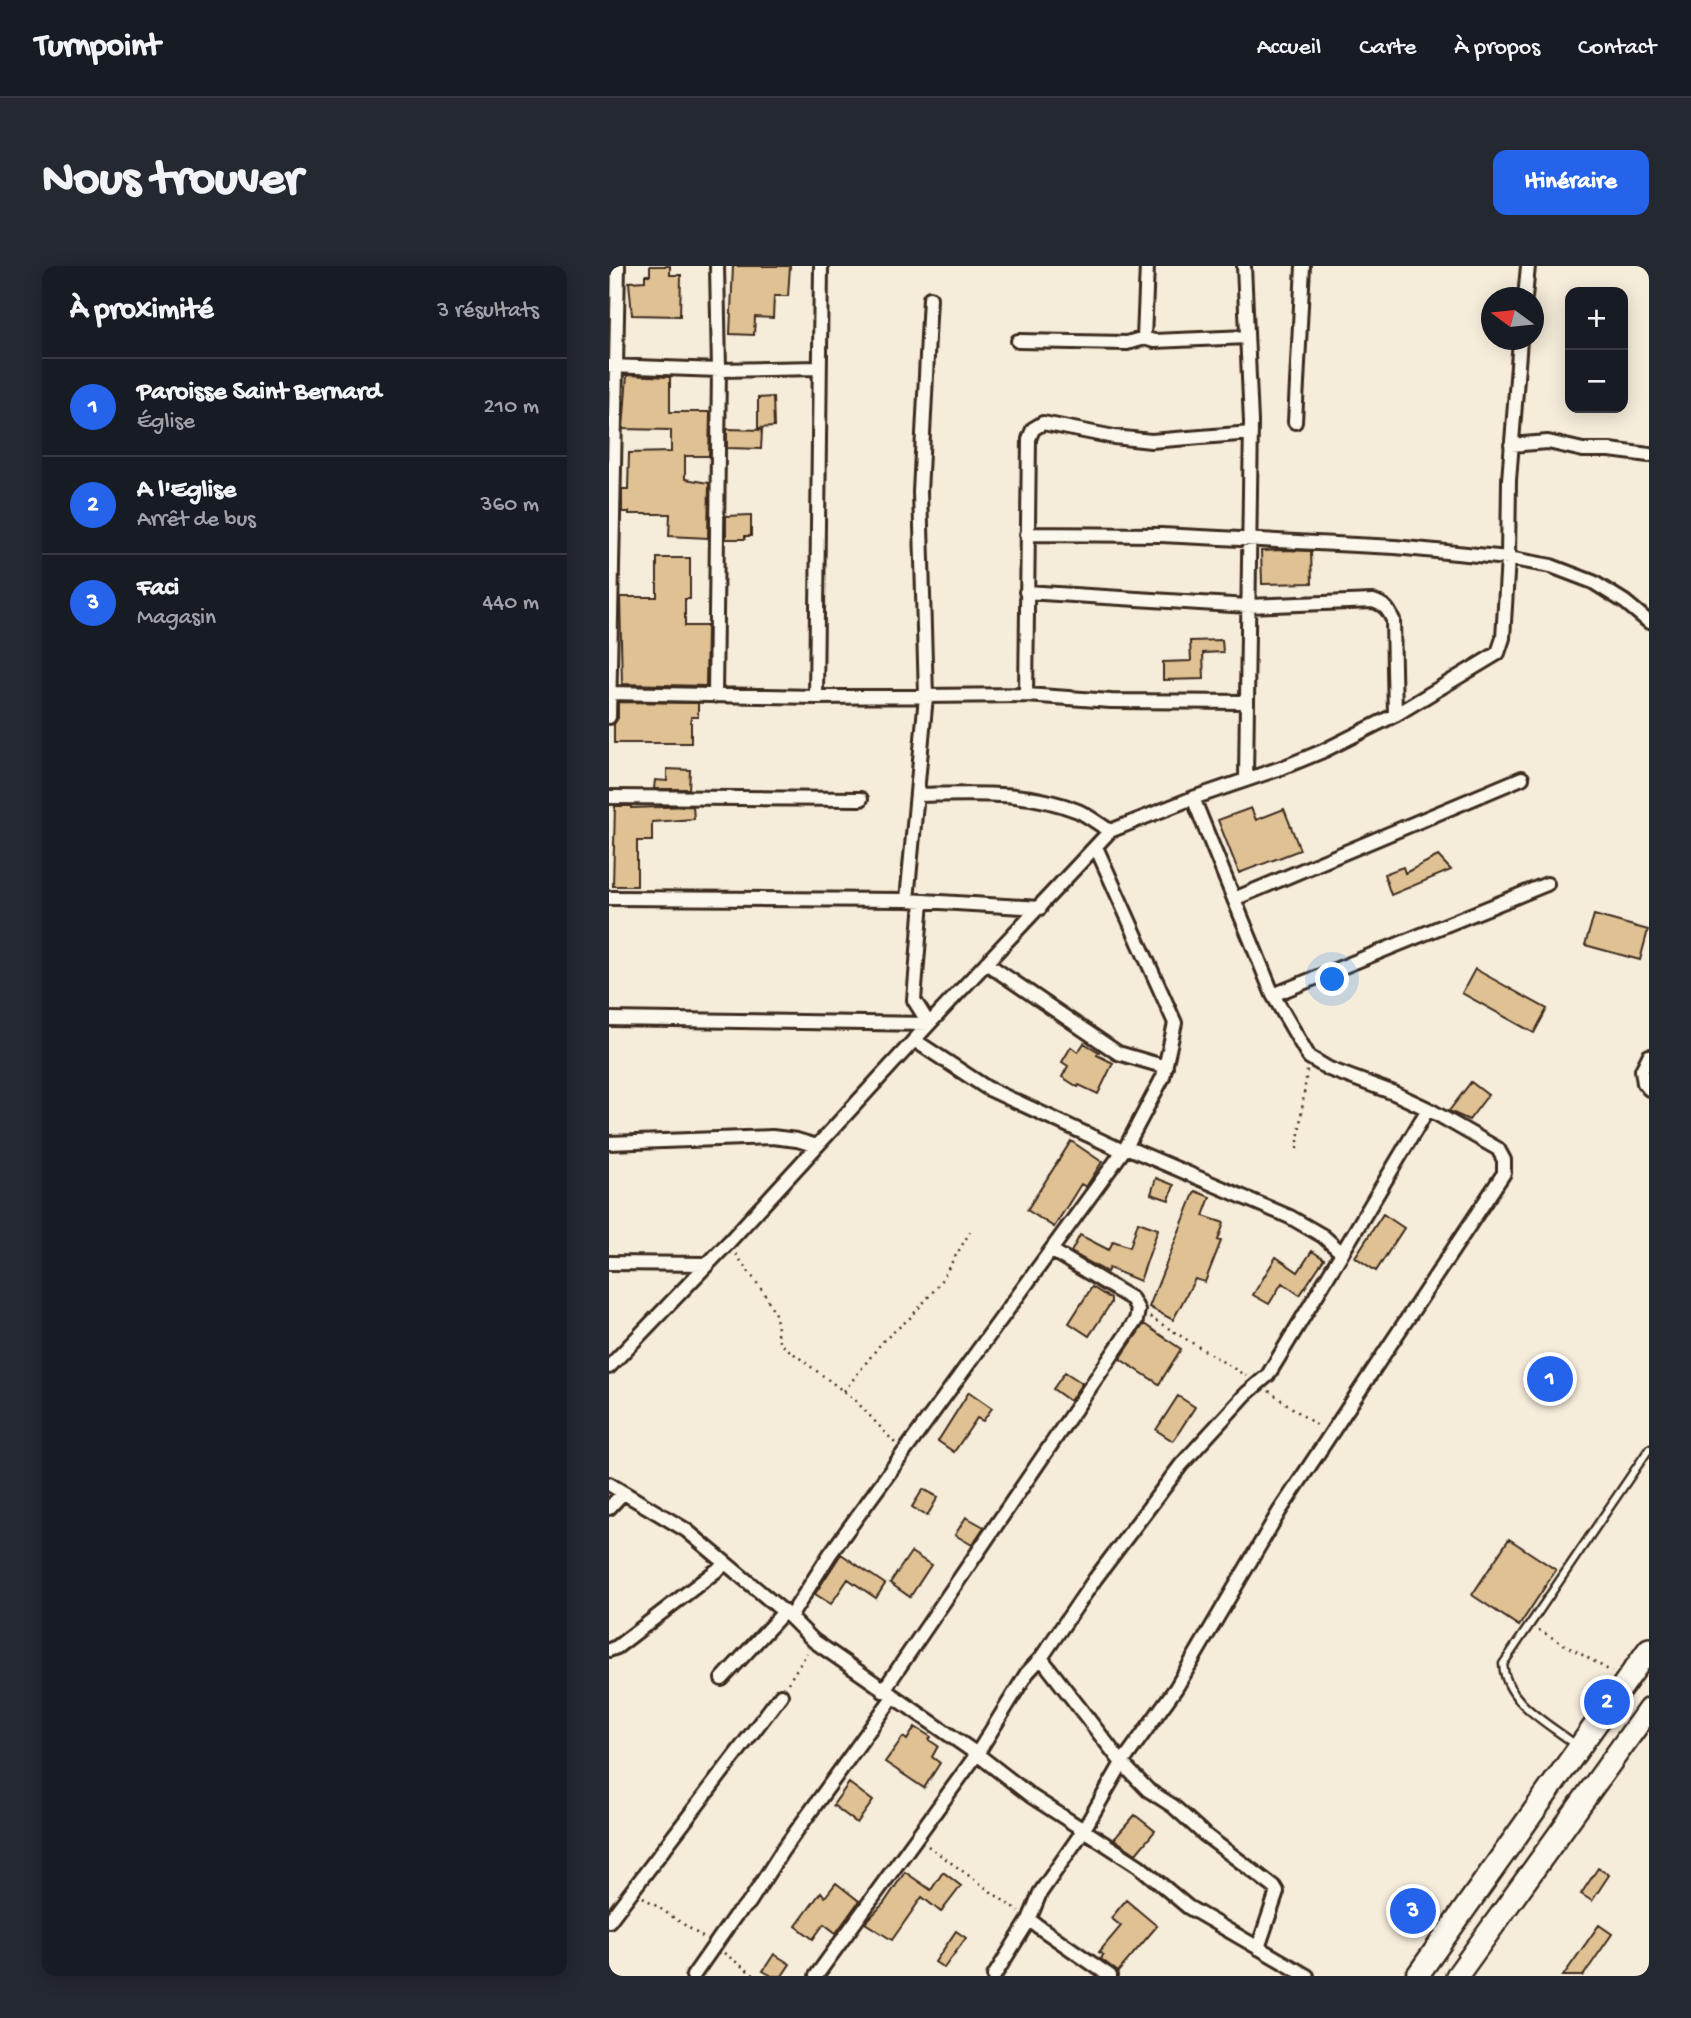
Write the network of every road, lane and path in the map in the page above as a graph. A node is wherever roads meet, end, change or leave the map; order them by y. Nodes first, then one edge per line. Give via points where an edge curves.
1 (618, 266) edge
2 (717, 266) edge
3 (821, 266) edge
4 (1147, 266) edge
5 (1244, 266) edge
6 (1303, 266) edge
7 (1528, 266) edge
8 (1526, 287) edge
9 (930, 298) dead end
10 (1247, 337) junction
11 (1144, 338) junction
12 (1018, 341) dead end
13 (1519, 350) edge
14 (612, 366) edge
15 (819, 368) junction
16 (719, 370) junction
17 (1295, 422) dead end
18 (1251, 433) junction
19 (1511, 445) junction
20 (1649, 454) edge
21 (1027, 534) junction
22 (1249, 541) junction
23 (1508, 558) junction
24 (1026, 592) junction
25 (1248, 606) junction
26 (1649, 622) edge
27 (610, 693) edge
28 (1026, 695) junction
29 (715, 696) junction
30 (926, 696) junction
31 (817, 697) junction
32 (1247, 702) junction
33 (1395, 715) junction
34 (609, 718) edge
35 (1522, 778) dead end
36 (1246, 779) junction
37 (917, 795) junction
38 (609, 797) edge
39 (1193, 798) junction
40 (861, 799) dead end
41 (1110, 831) junction
42 (1095, 847) junction
43 (1547, 884) dead end
44 (609, 898) edge
45 (1234, 899) junction
46 (907, 900) junction
47 (922, 901) junction
48 (1040, 908) junction
49 (986, 963) junction
50 (1273, 995) junction
51 (609, 1019) edge
52 (929, 1024) junction
53 (914, 1040) junction
54 (1649, 1056) edge
55 (1309, 1057) junction
56 (1166, 1067) junction
57 (1649, 1089) edge
58 (1428, 1109) junction
59 (609, 1143) edge
60 (817, 1146) junction
61 (1125, 1149) junction
62 (1297, 1149) dead end
63 (970, 1231) dead end
64 (728, 1243) junction
65 (1051, 1250) junction
66 (1342, 1253) junction
67 (609, 1263) edge
68 (706, 1264) junction
69 (1138, 1310) junction
70 (609, 1367) edge
71 (1260, 1384) junction
72 (844, 1391) junction
73 (1330, 1435) junction
74 (1649, 1449) edge
75 (905, 1453) junction
76 (609, 1484) edge
77 (623, 1493) junction
78 (609, 1508) edge
79 (725, 1564) junction
80 (787, 1615) junction
81 (1530, 1625) junction
82 (814, 1641) junction
83 (1649, 1649) edge
84 (609, 1650) edge
85 (1041, 1658) junction
86 (722, 1679) dead end
87 (1626, 1680) junction
88 (888, 1694) junction
89 (781, 1695) joint
90 (1649, 1709) edge
91 (1576, 1752) junction
92 (977, 1754) junction
93 (1122, 1763) junction
94 (1600, 1777) junction
95 (1083, 1831) junction
96 (917, 1838) junction
97 (634, 1891) junction
98 (1029, 1920) junction
99 (609, 1921) edge
100 (714, 1945) junction
101 (1258, 1948) junction
102 (693, 1976) edge
103 (755, 1976) edge
104 (816, 1976) edge
105 (995, 1976) edge
106 (1110, 1976) edge
107 (1307, 1976) edge
108 (1417, 1976) edge
109 (1457, 1976) edge

1 - 14 street
2 - 16 street
3 - 15 street
4 - 11 street
5 - 10 street
6 - 17 street
7 - 8 street
9 - 30 street via 920,492
10 - 11 street
10 - 18 street
11 - 12 street via 1127,343
13 - 19 street
14 - 16 street
14 - 27 street
15 - 16 street
15 - 31 street
16 - 29 street
18 - 21 street via 1151,441 1037,425 1029,439
18 - 22 street
19 - 20 street via 1548,442 1583,450
19 - 23 street
21 - 22 street
21 - 24 street
22 - 23 street via 1395,547
22 - 25 street
23 - 26 street via 1552,566 1593,582
23 - 33 street via 1498,653
24 - 25 street
24 - 28 street
25 - 32 street
25 - 33 street via 1373,601 1387,608 1393,620
27 - 29 street
27 - 34 street
28 - 30 street
28 - 32 street
29 - 31 street
30 - 31 street
30 - 37 street
32 - 36 street
33 - 36 street via 1284,768
35 - 45 street
36 - 39 street
37 - 41 street via 1005,794 1080,812
37 - 46 street
38 - 40 street
39 - 41 street
39 - 45 street
41 - 42 street
42 - 48 street
42 - 56 street via 1175,1023
43 - 50 street
44 - 46 street
45 - 50 street
46 - 47 street
47 - 48 street
47 - 52 street via 914,1000
48 - 49 street
49 - 52 street
49 - 56 street via 1118,1053
50 - 55 street
51 - 52 street
52 - 53 street
53 - 60 street
53 - 61 street via 987,1088
54 - 57 street via 1641,1070
55 - 58 street
55 - 62 path
56 - 61 street
58 - 66 street
58 - 73 street via 1498,1149 1504,1173
59 - 60 street via 772,1137
60 - 64 street
61 - 65 street
61 - 66 street via 1290,1217
63 - 72 path via 937,1287 883,1341
64 - 68 street
64 - 72 path via 773,1309 778,1340
65 - 69 street via 1132,1299
65 - 75 street
66 - 71 street
67 - 68 street
68 - 70 street
69 - 71 path
69 - 88 street via 1136,1320
71 - 73 path
71 - 85 street via 1181,1465
72 - 75 path
73 - 93 street via 1279,1512 1177,1688
74 - 81 lane
75 - 80 street
76 - 77 street
77 - 78 street
77 - 79 street via 686,1530
79 - 80 street
79 - 84 street
80 - 82 street
80 - 86 street
81 - 87 path
81 - 91 lane via 1503,1664 1504,1678 1520,1703
82 - 88 street
82 - 89 path
83 - 87 main road
85 - 92 street
85 - 93 street
87 - 91 main road
88 - 92 street
88 - 100 street via 749,1903
89 - 97 street
90 - 94 main road
91 - 94 main road
91 - 108 main road
92 - 95 street
92 - 96 street
93 - 95 street
93 - 101 street via 1149,1790 1274,1887 1276,1901
94 - 109 main road
95 - 98 street via 1040,1893
95 - 101 street via 1139,1866 1188,1907
96 - 98 path
96 - 104 street
97 - 99 street
97 - 100 path
98 - 105 street
98 - 106 street
100 - 102 street
100 - 103 path
101 - 107 street

